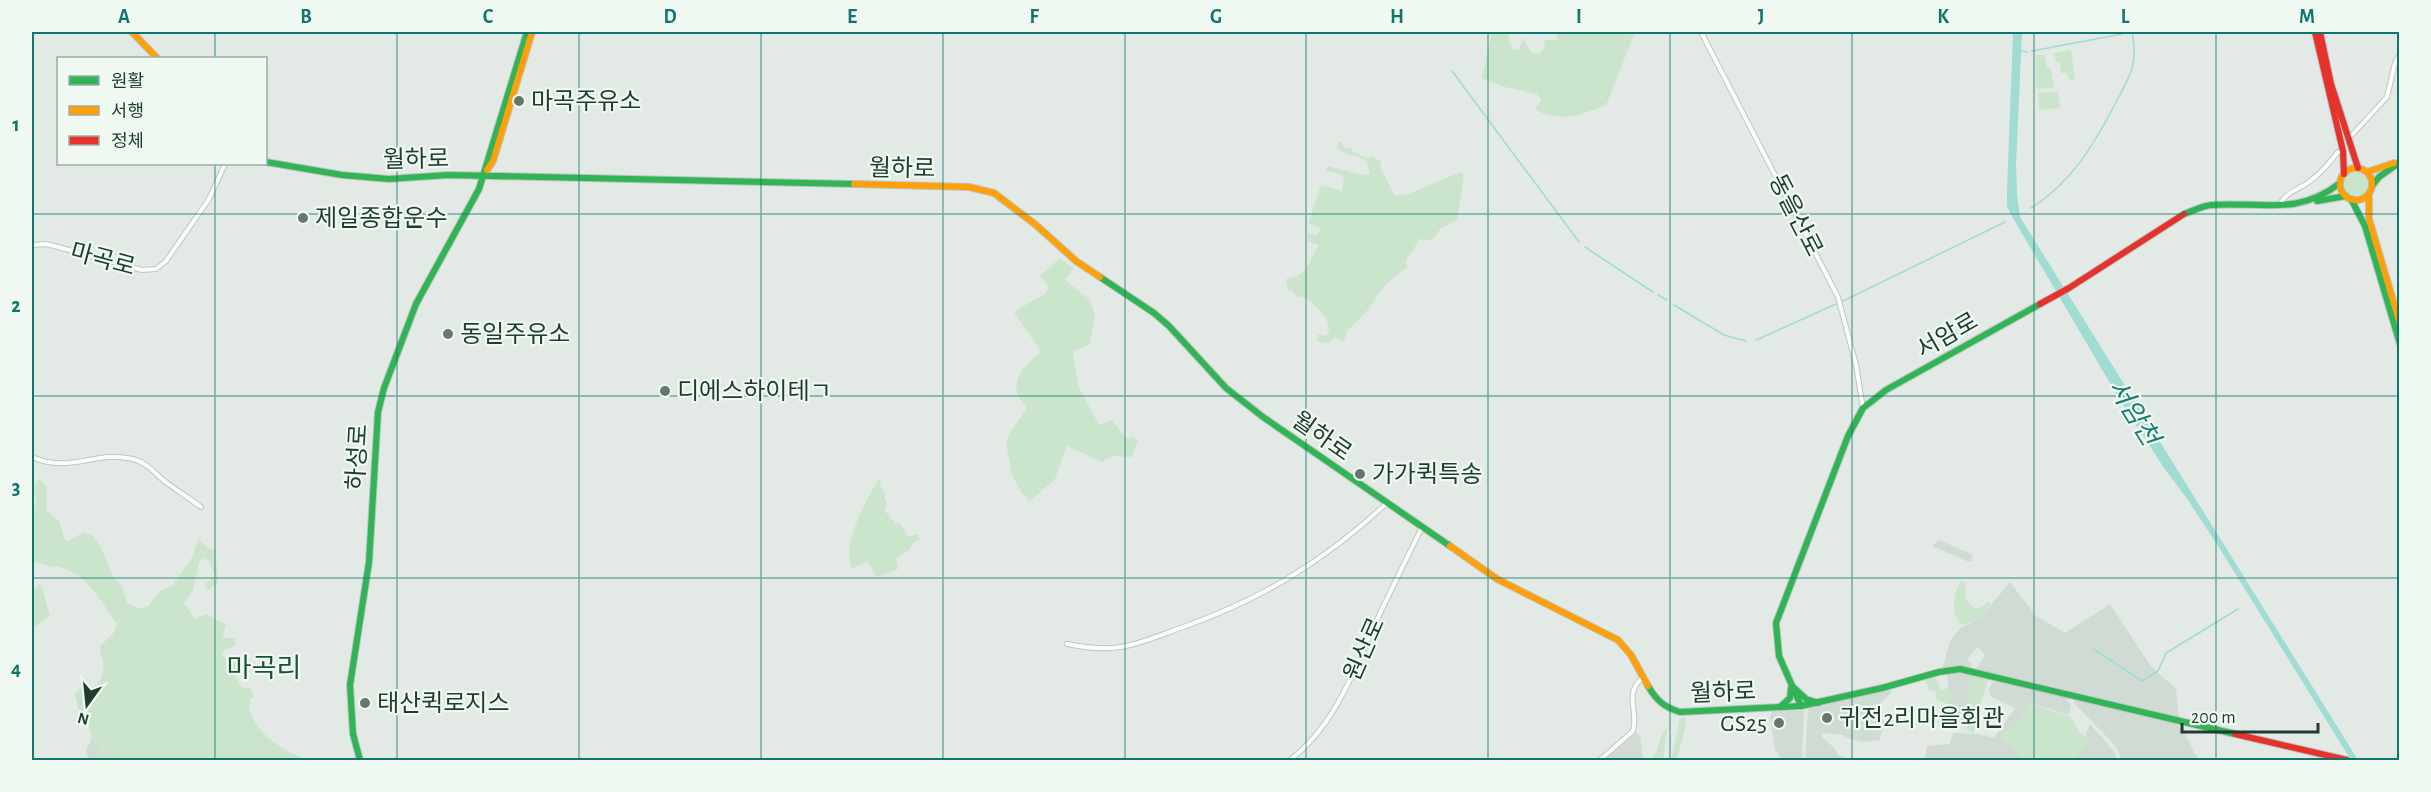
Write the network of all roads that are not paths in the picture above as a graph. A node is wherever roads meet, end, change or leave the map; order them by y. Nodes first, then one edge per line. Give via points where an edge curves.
1 (132, 32) edge
2 (527, 32) edge
3 (532, 32) edge
4 (1701, 32) edge
5 (2315, 32) edge
6 (2320, 32) edge
7 (2400, 54) edge
8 (156, 57) edge
9 (2352, 135) dead end
10 (2338, 152) dead end
11 (2400, 161) edge
12 (267, 162) edge
13 (225, 165) edge
14 (2358, 168) junction
15 (2367, 172) junction
16 (2344, 174) junction
17 (483, 177) junction
18 (2340, 183) junction
19 (2372, 186) junction
20 (2368, 194) junction
21 (2349, 198) junction
22 (2306, 202) junction
23 (2278, 206) junction
24 (32, 245) edge
25 (2400, 324) edge
26 (2400, 344) edge
27 (1863, 408) junction
28 (32, 458) edge
29 (1387, 503) junction
30 (201, 507) dead end
31 (1422, 527) junction
32 (1067, 644) dead end
33 (1643, 678) junction
34 (1792, 686) junction
35 (1819, 703) junction
36 (1801, 706) junction
37 (1778, 708) junction
38 (360, 760) edge
39 (1290, 760) edge
40 (1600, 760) edge
41 (2347, 760) edge

1 - 8 street
2 - 17 street, 하성로
3 - 17 street, 하성로 via 492,161
4 - 27 street, 동을산로 via 1838,297
5 - 16 street via 2343,151
6 - 14 street via 2331,84
7 - 9 street via 2387,97
10 - 23 street via 2322,171 2289,192
11 - 15 street
11 - 19 street
12 - 17 street, 월하로 via 389,179
13 - 24 street, 마곡로 via 209,199 166,261 156,269 141,270 46,244
14 - 15 street
14 - 16 street
15 - 19 street
16 - 18 street
17 - 29 street, 월하로 via 969,187 994,193 1076,261 1154,313 1236,397
17 - 38 street, 하성로 via 465,218 420,295 378,412 368,566 348,682 352,730
18 - 21 street
18 - 22 street, 서암로
19 - 20 street
20 - 21 street via 2361,200
20 - 25 street via 2371,226
21 - 22 street
21 - 26 street via 2365,226
22 - 23 street, 서암로
23 - 27 street, 서암로 via 2219,204 2197,208 2069,288 1886,390
27 - 34 street, 서암로 via 1839,455 1776,623 1778,657
28 - 30 street via 59,465 106,458 134,460 153,469
29 - 31 street, 월하로
29 - 32 street via 1324,556 1234,608 1135,645 1102,648
31 - 33 street, 월하로 via 1507,585 1618,640
31 - 39 street, 원산로 via 1345,693 1323,725
33 - 37 street, 월하로 via 1656,700 1675,711
33 - 40 street via 1632,695 1633,731
34 - 35 street via 1806,699
34 - 36 street, 서암로
34 - 37 street via 1790,698
35 - 36 street, 월하로
35 - 41 street, 월하로 via 1960,669
36 - 37 street, 월하로

